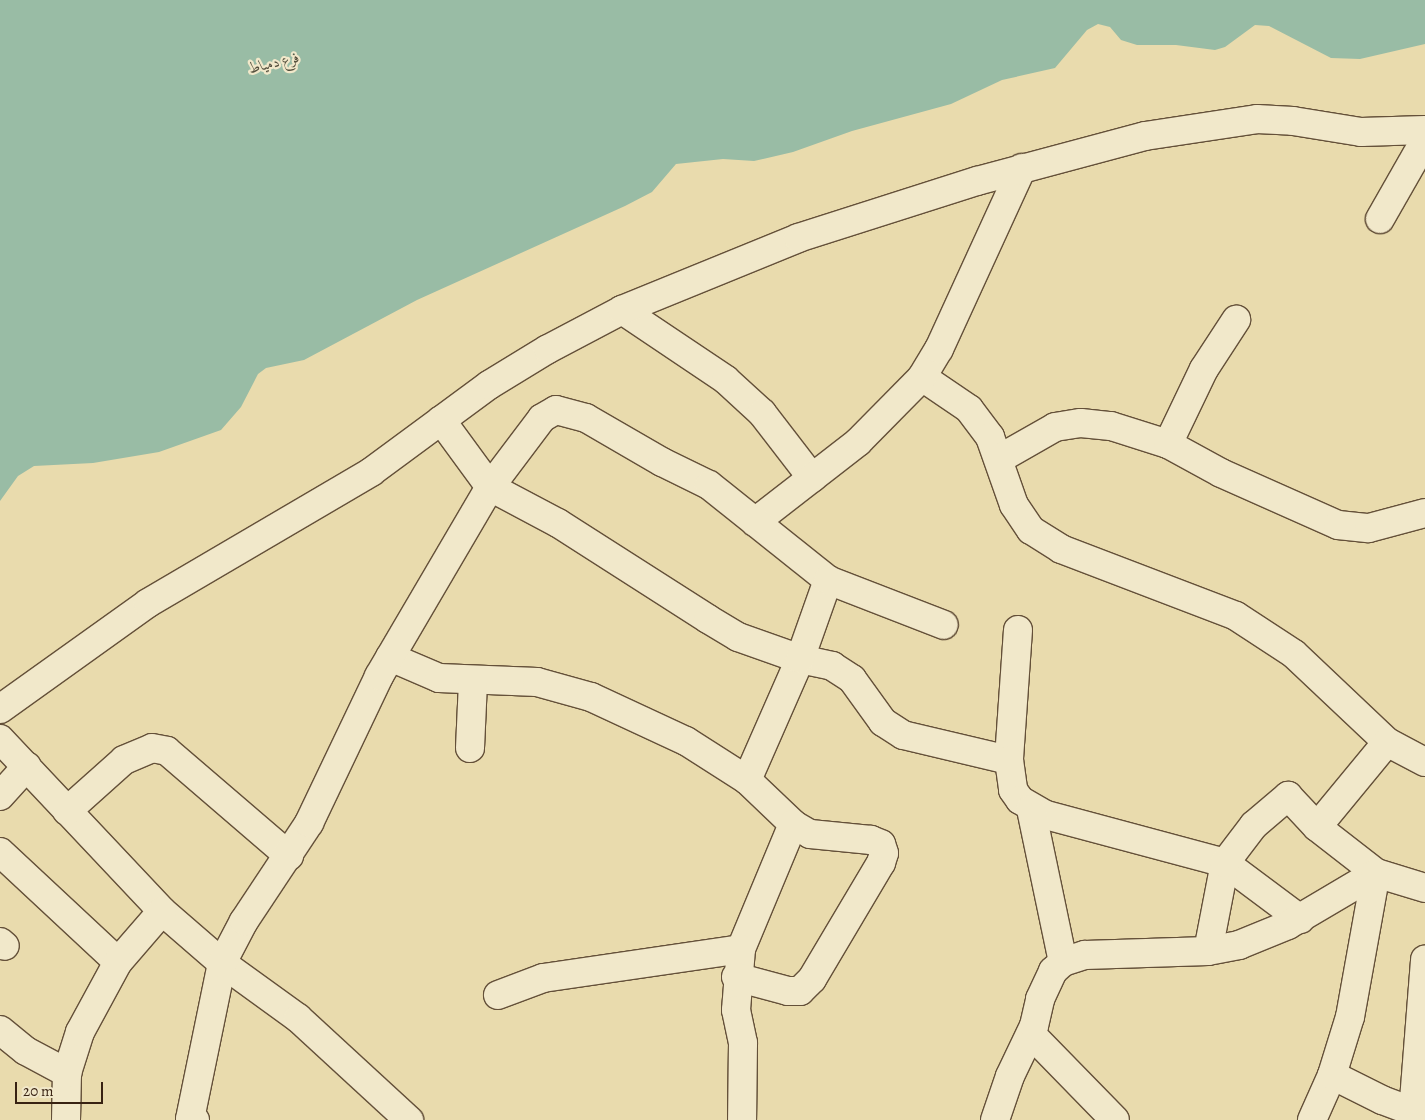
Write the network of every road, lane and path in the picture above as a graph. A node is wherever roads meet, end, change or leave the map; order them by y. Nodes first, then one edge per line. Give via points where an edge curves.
1 (1425, 130) edge
2 (1425, 140) edge
3 (1022, 168) junction
4 (1380, 219) dead end
5 (622, 310) junction
6 (1236, 320) dead end
7 (922, 377) junction
8 (441, 420) junction
9 (1168, 444) junction
10 (999, 459) junction
11 (812, 478) junction
12 (490, 486) junction
13 (1425, 513) edge
14 (755, 522) junction
15 (828, 580) junction
16 (944, 625) dead end
17 (1018, 630) dead end
18 (390, 657) junction
19 (800, 659) junction
20 (473, 682) junction
21 (0, 709) edge
22 (0, 739) edge
23 (1388, 742) junction
24 (470, 748) dead end
25 (1008, 760) junction
26 (1425, 762) edge
27 (27, 766) junction
28 (747, 780) junction
29 (0, 796) edge
30 (1031, 809) junction
31 (68, 811) junction
32 (793, 824) junction
33 (1317, 827) junction
34 (0, 852) edge
35 (289, 856) junction
36 (1225, 863) junction
37 (1376, 873) junction
38 (1425, 888) edge
39 (162, 911) junction
40 (1300, 919) junction
41 (741, 948) junction
42 (1208, 951) junction
43 (1425, 959) edge
44 (118, 962) junction
45 (1063, 962) junction
46 (222, 963) junction
47 (736, 977) junction
48 (498, 995) dead end
49 (0, 1030) edge
50 (1031, 1034) junction
51 (67, 1073) junction
52 (1332, 1075) junction
53 (1419, 1115) edge
54 (66, 1120) edge
55 (192, 1120) edge
56 (409, 1120) edge
57 (742, 1120) edge
58 (995, 1120) edge
59 (1115, 1120) edge
60 (1312, 1120) edge

1 - 3 street via 1361,132 1293,121 1257,120 1145,136
2 - 4 street
3 - 5 street via 798,238
3 - 7 street via 939,349
5 - 8 street via 548,349
5 - 11 street via 726,380 762,413
6 - 9 street via 1204,369
7 - 10 street via 969,409 990,437
7 - 11 street via 858,442
8 - 12 street
8 - 21 street via 370,472 148,603
9 - 10 street via 1111,426 1081,423 1055,427
9 - 13 street via 1338,526 1370,528
10 - 23 street via 1014,505 1031,530 1061,549 1236,616 1258,629 1294,654
11 - 14 street
12 - 14 street via 542,418 556,410 572,412 709,485
12 - 18 street
12 - 19 street via 558,524 738,637
14 - 15 street
15 - 16 street
15 - 19 street
17 - 25 street
18 - 20 street via 439,678
18 - 35 street
19 - 25 street via 832,666 852,678 883,722 904,735
19 - 28 street
20 - 24 street
20 - 28 street via 537,682 591,697 686,741
22 - 27 street
23 - 26 street
23 - 33 street
25 - 30 street via 1013,790
27 - 29 street
27 - 31 street
28 - 32 street
30 - 36 street
30 - 45 street
31 - 35 street via 124,760 152,748 167,751
31 - 39 street
32 - 41 street
32 - 47 street via 810,834 881,844 884,853 881,863 812,980 800,991 788,991
33 - 36 street via 1288,796 1254,826
33 - 37 street
34 - 44 street
35 - 46 street via 244,921
36 - 40 street
36 - 42 street
37 - 38 street
37 - 40 street
37 - 52 street via 1350,1017
39 - 44 street
39 - 46 street
40 - 42 street via 1239,945
41 - 47 street
41 - 48 street via 543,978
42 - 45 street via 1084,955
43 - 53 street
44 - 51 street via 88,1015
45 - 50 street via 1053,971 1040,999
46 - 55 street
46 - 56 street via 298,1018
47 - 57 street via 736,1010 743,1043
49 - 51 street via 26,1051
50 - 58 street via 1010,1076
50 - 59 street
51 - 54 street
52 - 53 street
52 - 60 street

